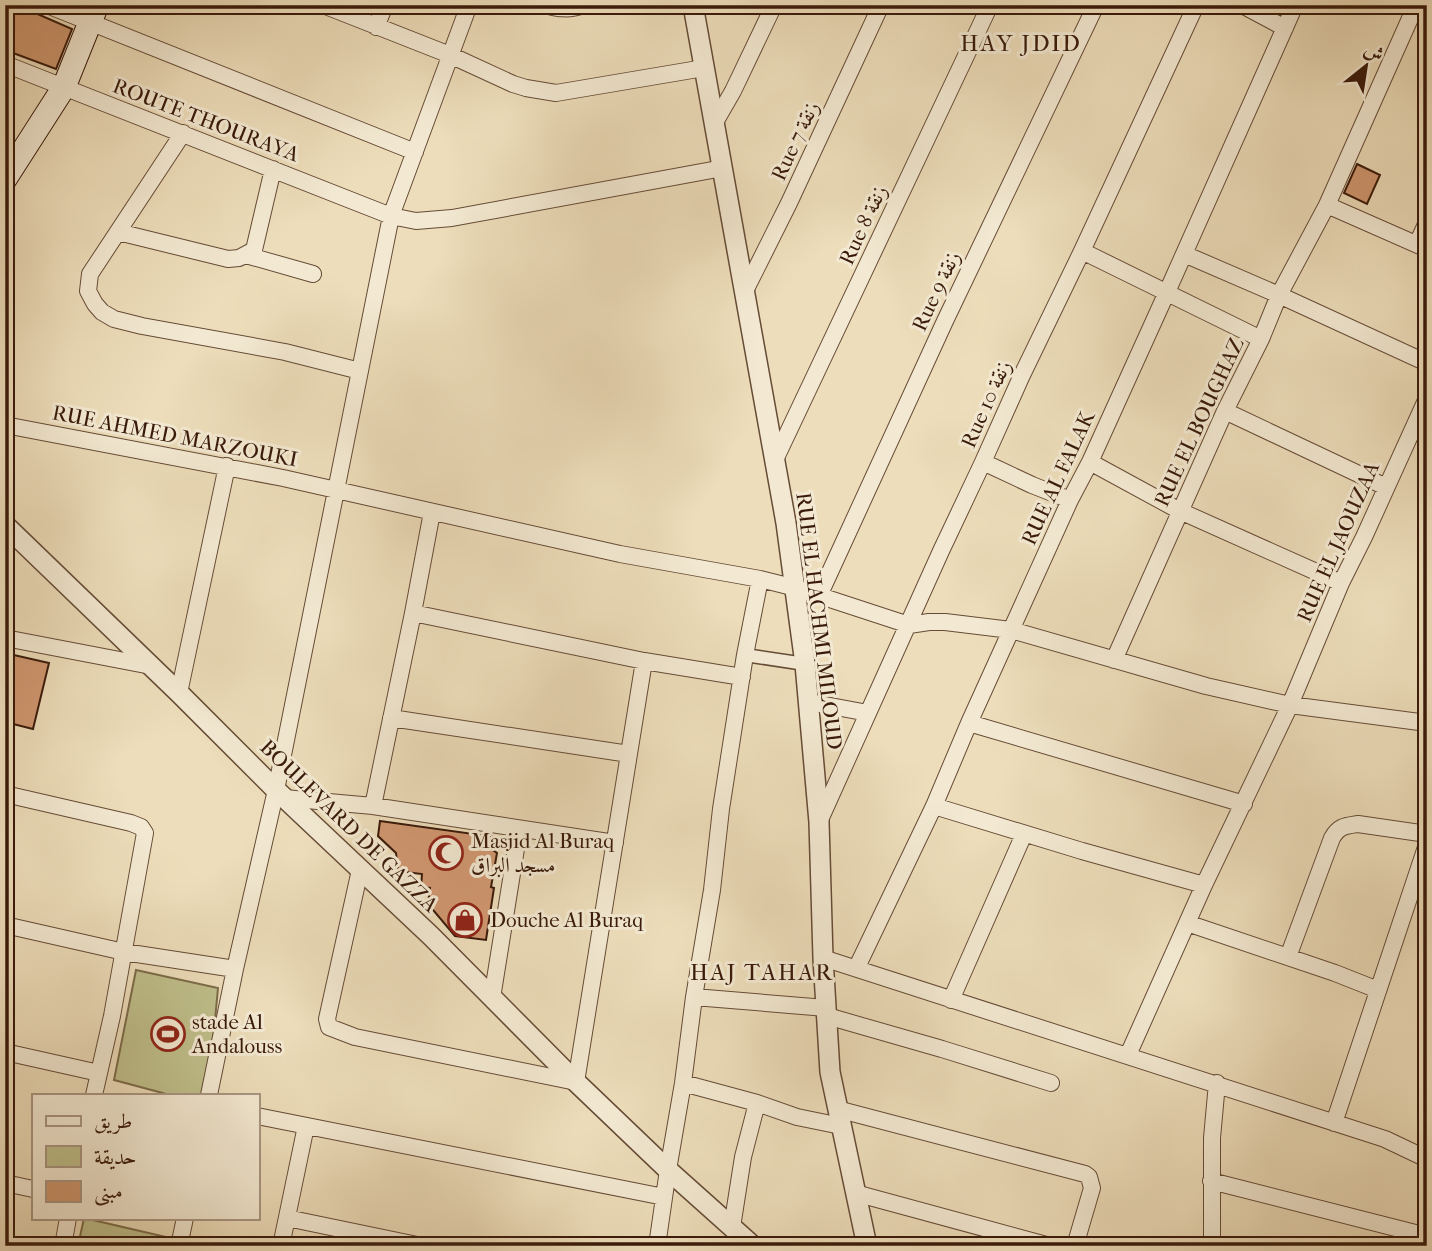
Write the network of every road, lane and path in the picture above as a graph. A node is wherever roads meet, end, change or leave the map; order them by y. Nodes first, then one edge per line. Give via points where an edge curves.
1 (47, 5) edge
2 (323, 5) edge
3 (385, 5) edge
4 (469, 5) edge
5 (545, 5) edge
6 (583, 5) edge
7 (693, 5) edge
8 (774, 5) edge
9 (881, 5) edge
10 (990, 5) edge
11 (1096, 5) edge
12 (1196, 5) edge
13 (1242, 5) edge
14 (1295, 5) edge
15 (1416, 5) edge
16 (93, 14) edge
17 (376, 27) junction
18 (1285, 28) junction
19 (450, 55) junction
20 (5, 64) edge
21 (704, 68) junction
22 (64, 88) junction
23 (714, 124) junction
24 (183, 133) junction
25 (415, 152) junction
26 (723, 168) junction
27 (273, 169) junction
28 (5, 179) edge
29 (1327, 205) junction
30 (391, 216) junction
31 (1427, 222) edge
32 (118, 232) junction
33 (1422, 247) edge
34 (1082, 251) junction
35 (1184, 254) junction
36 (246, 255) junction
37 (313, 274) dead end
38 (1167, 292) junction
39 (744, 293) junction
40 (1279, 295) junction
41 (1261, 339) junction
42 (1427, 363) edge
43 (360, 371) junction
44 (1427, 398) edge
45 (1225, 411) junction
46 (5, 425) edge
47 (774, 462) junction
48 (1090, 462) junction
49 (983, 463) junction
50 (227, 467) junction
51 (1386, 487) junction
52 (337, 489) junction
53 (1070, 500) junction
54 (1180, 511) junction
55 (432, 512) junction
56 (5, 525) edge
57 (760, 579) junction
58 (1341, 583) junction
59 (796, 589) junction
60 (819, 596) junction
61 (413, 613) junction
62 (909, 625) junction
63 (1011, 630) junction
64 (5, 638) edge
65 (745, 655) junction
66 (1114, 660) junction
67 (644, 661) junction
68 (806, 664) junction
69 (151, 666) junction
70 (742, 677) junction
71 (179, 693) junction
72 (809, 702) junction
73 (1290, 705) junction
74 (868, 713) junction
75 (391, 718) junction
76 (969, 723) junction
77 (1427, 723) edge
78 (629, 754) junction
79 (5, 794) edge
80 (280, 794) junction
81 (1244, 804) junction
82 (373, 806) junction
83 (934, 806) junction
84 (818, 822) junction
85 (519, 830) junction
86 (1024, 834) junction
87 (1427, 834) edge
88 (615, 843) junction
89 (1427, 844) edge
90 (360, 870) junction
91 (1205, 885) junction
92 (1187, 923) junction
93 (5, 925) edge
94 (124, 952) junction
95 (1287, 957) junction
96 (823, 958) junction
97 (857, 967) junction
98 (235, 969) junction
99 (1378, 990) junction
100 (694, 997) junction
101 (492, 998) junction
102 (951, 1000) junction
103 (826, 1012) junction
104 (5, 1052) edge
105 (1128, 1055) junction
106 (99, 1073) junction
107 (576, 1082) junction
108 (683, 1083) junction
109 (1051, 1083) dead end
110 (1217, 1083) junction
111 (94, 1094) edge
112 (209, 1094) edge
113 (757, 1103) junction
114 (259, 1116) edge
115 (839, 1117) junction
116 (1334, 1123) junction
117 (306, 1126) junction
118 (1427, 1158) edge
119 (668, 1170) junction
120 (1212, 1181) junction
121 (5, 1183) edge
122 (32, 1189) edge
123 (855, 1193) junction
124 (664, 1197) junction
125 (287, 1218) junction
126 (68, 1220) edge
127 (180, 1220) edge
128 (732, 1227) junction
129 (1427, 1236) edge
130 (384, 1242) edge
131 (63, 1246) edge
132 (179, 1246) edge
133 (281, 1246) edge
134 (422, 1246) edge
135 (657, 1246) edge
136 (753, 1246) edge
137 (867, 1246) edge
138 (1050, 1246) edge
139 (1075, 1246) edge
140 (1212, 1246) edge

1 - 16 street
2 - 17 street
3 - 17 street
4 - 19 street
5 - 6 street via 560,9
7 - 21 street, RUE EL HACHMI MILOUD
8 - 23 street
9 - 39 street, Rue 7 زنقة
10 - 47 street, Rue 8 زنقة
11 - 60 street, Rue 9 زنقة
12 - 34 street, Rue 10 زنقة
13 - 18 street
14 - 18 street, RUE AL FALAK
15 - 29 street, RUE EL BOUGHAZ
16 - 22 main road
16 - 25 street
17 - 19 street
18 - 35 street, RUE AL FALAK
19 - 21 street via 526,88 556,93
19 - 25 street
20 - 22 street, ROUTE THOURAYA
21 - 23 street, RUE EL HACHMI MILOUD
22 - 24 street, ROUTE THOURAYA
22 - 28 main road
23 - 26 street, RUE EL HACHMI MILOUD
24 - 27 street, ROUTE THOURAYA
24 - 32 street
25 - 30 street
26 - 30 street, ROUTE THOURAYA via 462,216 416,221
26 - 39 street, RUE EL HACHMI MILOUD
27 - 30 street, ROUTE THOURAYA
27 - 36 street via 254,250
29 - 33 street
29 - 40 street, RUE EL BOUGHAZ
30 - 43 street
31 - 33 street
32 - 36 street via 228,258
32 - 43 street via 88,281 95,304 114,319
34 - 38 street
34 - 49 street, Rue 10 زنقة
35 - 38 street, RUE AL FALAK
35 - 40 street
36 - 37 street
38 - 41 street
38 - 48 street, RUE AL FALAK
39 - 47 street, RUE EL HACHMI MILOUD
40 - 41 street, RUE EL BOUGHAZ
40 - 42 street
41 - 45 street, RUE EL BOUGHAZ
43 - 52 street
44 - 51 street, RUE EL JAOUZAA
45 - 51 street
45 - 54 street, RUE EL BOUGHAZ
46 - 50 street, RUE AHMED MARZOUKI
47 - 59 street, RUE EL HACHMI MILOUD
48 - 53 street, RUE AL FALAK
48 - 54 street
49 - 53 street
49 - 62 street, Rue 10 زنقة
50 - 52 street, RUE AHMED MARZOUKI
50 - 71 street
51 - 58 street, RUE EL JAOUZAA
52 - 55 street, RUE AHMED MARZOUKI
52 - 80 street
53 - 63 street, RUE AL FALAK
54 - 58 street
54 - 66 street, RUE EL BOUGHAZ
55 - 57 street, RUE AHMED MARZOUKI via 620,554
55 - 61 street
56 - 69 street, BOULEVARD DE GAZZA
57 - 59 street, RUE AHMED MARZOUKI
57 - 65 street
58 - 73 street, RUE EL JAOUZAA
59 - 60 street, RUE AHMED MARZOUKI
59 - 68 street, RUE EL HACHMI MILOUD
60 - 62 street, RUE AHMED MARZOUKI
61 - 67 street
61 - 75 street
62 - 63 street via 945,622
62 - 74 street, Rue 10 زنقة
63 - 66 street
63 - 76 street, RUE AL FALAK
64 - 69 street
65 - 68 street
65 - 70 street
66 - 73 street
67 - 70 street
67 - 78 street
68 - 72 street, RUE EL HACHMI MILOUD
69 - 71 street, BOULEVARD DE GAZZA
70 - 100 street
71 - 80 street, BOULEVARD DE GAZZA
72 - 74 street
72 - 84 street, RUE EL HACHMI MILOUD
73 - 77 street
73 - 81 street, RUE EL JAOUZAA
74 - 84 street, Rue 10 زنقة
75 - 78 street
75 - 82 street
76 - 81 street
76 - 83 street, RUE AL FALAK
78 - 88 street
79 - 94 street via 141,827 145,833
80 - 82 street
80 - 90 street, BOULEVARD DE GAZZA
80 - 98 street
81 - 91 street, RUE EL JAOUZAA
82 - 85 street
83 - 86 street
83 - 97 street, RUE AL FALAK
84 - 96 street, RUE EL HACHMI MILOUD
85 - 88 street
85 - 101 street
86 - 91 street
86 - 102 street
87 - 95 street via 1358,824 1337,829
88 - 107 street
89 - 99 street
90 - 101 street, BOULEVARD DE GAZZA
90 - 107 street via 327,1019 329,1027 355,1037
91 - 92 street, RUE EL JAOUZAA
92 - 95 street
92 - 105 street, RUE EL JAOUZAA
93 - 94 street
94 - 98 street
94 - 106 street
95 - 99 street
96 - 97 street
96 - 103 street, RUE EL HACHMI MILOUD
97 - 102 street
98 - 112 street
99 - 116 street
100 - 103 street
100 - 108 street
101 - 107 street, BOULEVARD DE GAZZA
102 - 105 street
103 - 109 street
103 - 115 street, RUE EL HACHMI MILOUD
104 - 106 street
105 - 110 street
106 - 111 street
107 - 119 street, BOULEVARD DE GAZZA
108 - 113 street
108 - 119 street
110 - 116 street
110 - 120 street
113 - 115 street via 797,1117
113 - 128 street
114 - 117 street
115 - 123 street, RUE EL HACHMI MILOUD
115 - 139 street via 1085,1174 1093,1188
116 - 118 street
117 - 124 street
117 - 125 street
119 - 124 street
119 - 128 street, BOULEVARD DE GAZZA
120 - 129 street
120 - 140 street
121 - 122 street
123 - 137 street, RUE EL HACHMI MILOUD
123 - 138 street
124 - 135 street
125 - 130 street
125 - 133 street
126 - 131 street
127 - 132 street
128 - 136 street, BOULEVARD DE GAZZA
130 - 134 street

